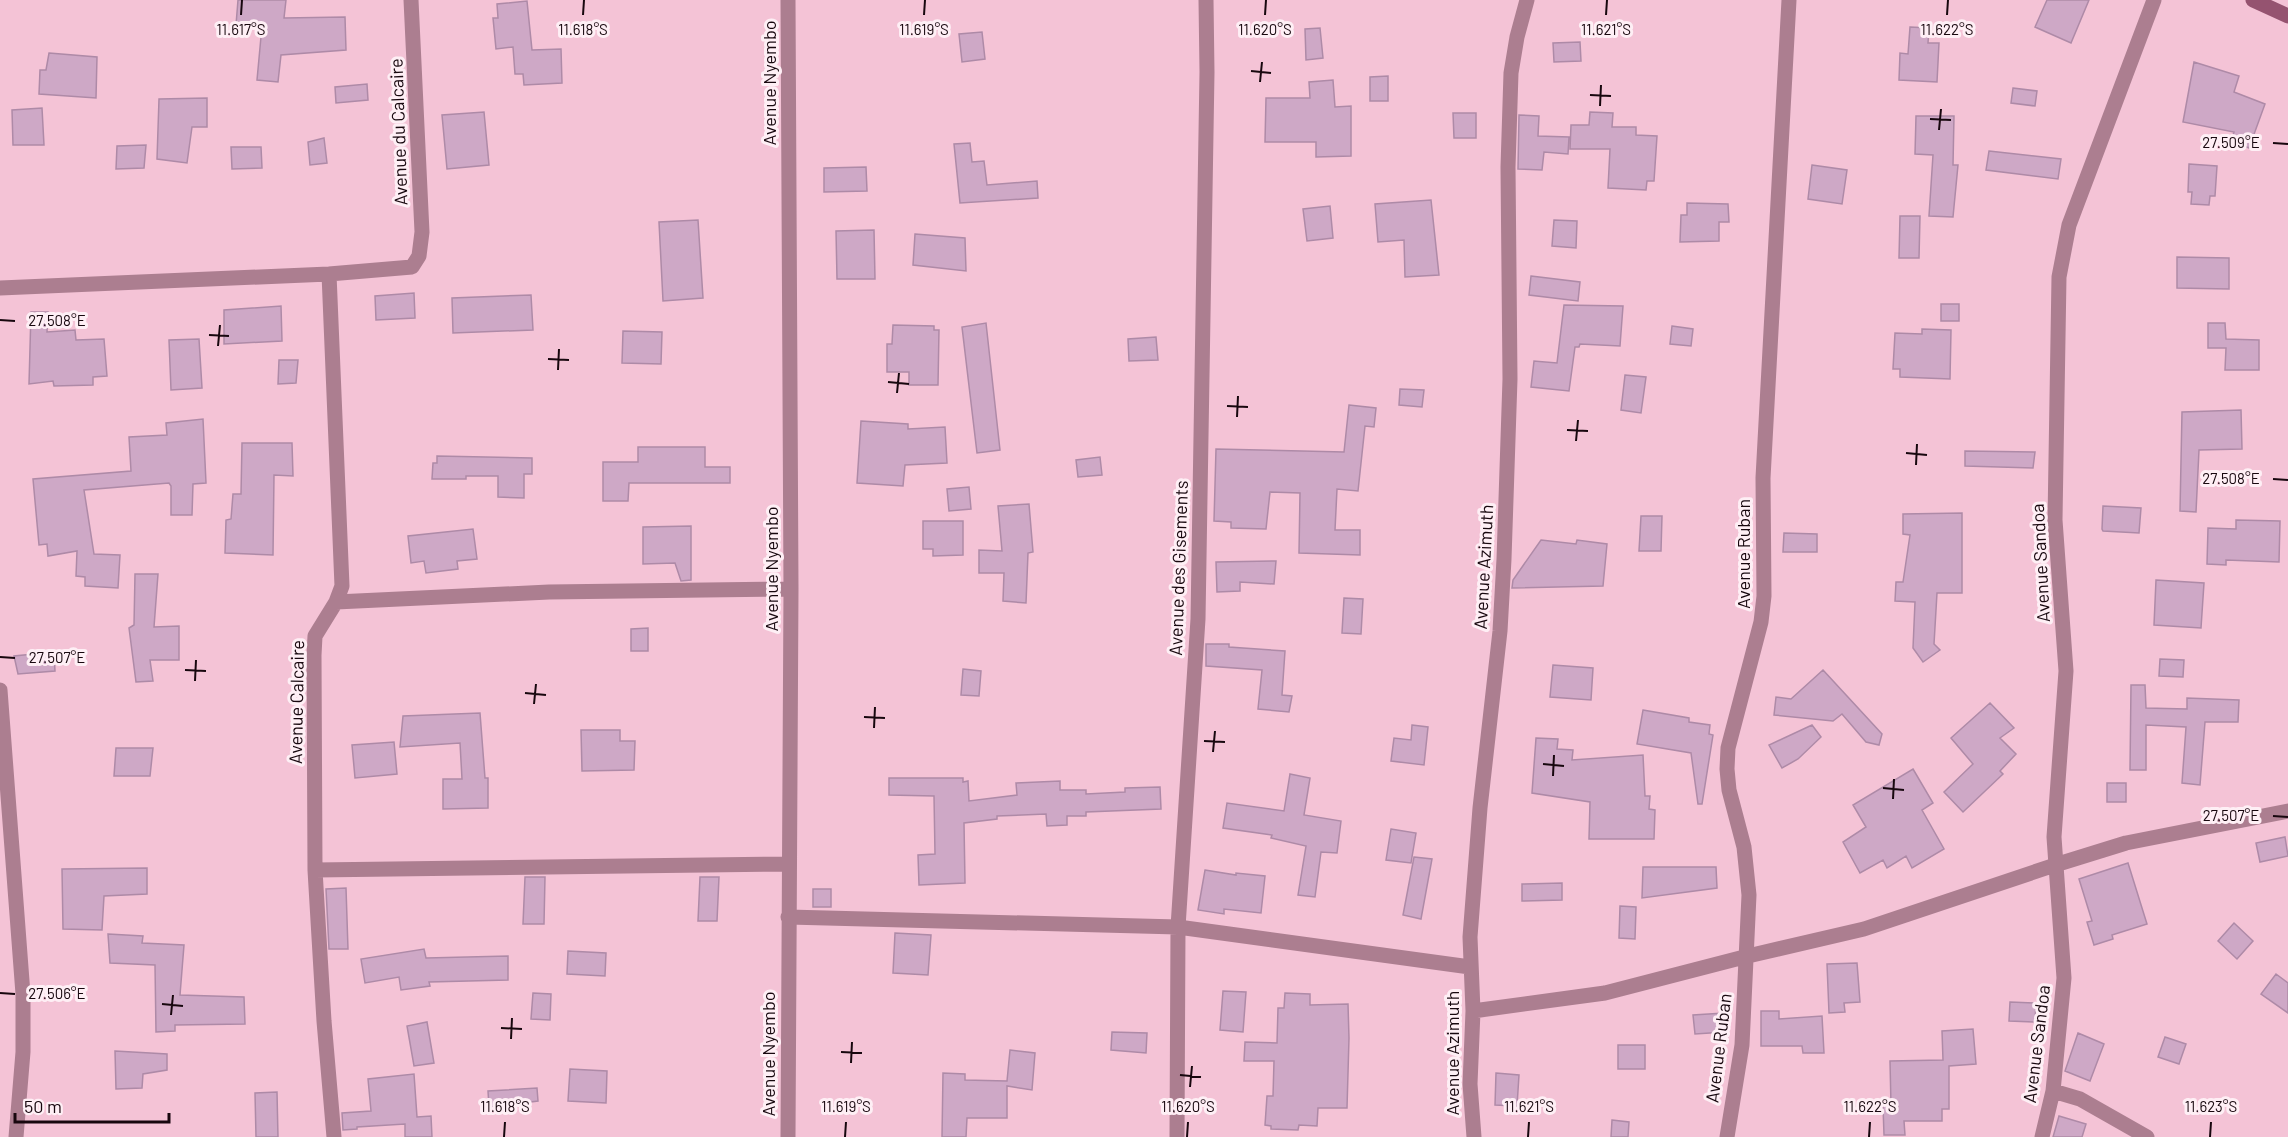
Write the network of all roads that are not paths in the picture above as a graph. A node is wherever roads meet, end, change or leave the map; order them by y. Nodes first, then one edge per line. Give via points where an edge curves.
1 (411, 0) edge
2 (789, 0) edge
3 (1206, 0) edge
4 (1527, 0) edge
5 (1789, 0) edge
6 (2154, 0) edge
7 (2253, 0) edge
8 (2288, 16) edge
9 (329, 274) junction
10 (0, 288) edge
11 (791, 589) junction
12 (336, 602) junction
13 (0, 690) edge
14 (2288, 811) edge
15 (789, 864) junction
16 (2055, 864) junction
17 (315, 870) junction
18 (788, 917) junction
19 (1178, 927) junction
20 (1748, 956) junction
21 (1470, 967) junction
22 (1473, 1011) junction
23 (2053, 1091) junction
24 (16, 1137) edge
25 (334, 1137) edge
26 (788, 1137) edge
27 (1177, 1137) edge
28 (1473, 1137) edge
29 (1727, 1137) edge
30 (2042, 1137) edge
31 (2147, 1137) edge

1 - 9 street, Avenue du Calcaire via 422,232 418,262 406,268
2 - 11 street, Avenue Nyembo
3 - 19 street, Avenue des Gisements via 1208,72 1197,619
4 - 21 street, Avenue Azimuth via 1511,73 1510,379 1504,559 1474,878
5 - 20 street, Avenue Ruban via 1762,478 1764,596 1761,622 1728,748 1727,769 1748,874
6 - 16 street, Avenue Sandoa via 2069,225 2059,278 2055,520 2066,671
7 - 8 street
9 - 10 street
9 - 12 street, Avenue Calcaire via 342,567 342,586
11 - 12 street via 549,592
11 - 15 street, Avenue Nyembo
12 - 17 street, Avenue Calcaire via 315,636
13 - 24 street via 23,994
14 - 16 street via 2126,843
15 - 17 street
15 - 18 street, Avenue Nyembo
16 - 20 street via 1864,928
16 - 23 street, Avenue Sandoa via 2064,978
17 - 25 street, Avenue Calcaire
18 - 19 street
18 - 26 street, Avenue Nyembo
19 - 21 street
19 - 27 street, Avenue des Gisements
20 - 22 street via 1605,993
20 - 29 street, Avenue Ruban via 1742,1046
21 - 22 street, Avenue Azimuth
22 - 28 street, Avenue Azimuth
23 - 30 street, Avenue Sandoa
23 - 31 street via 2080,1099

